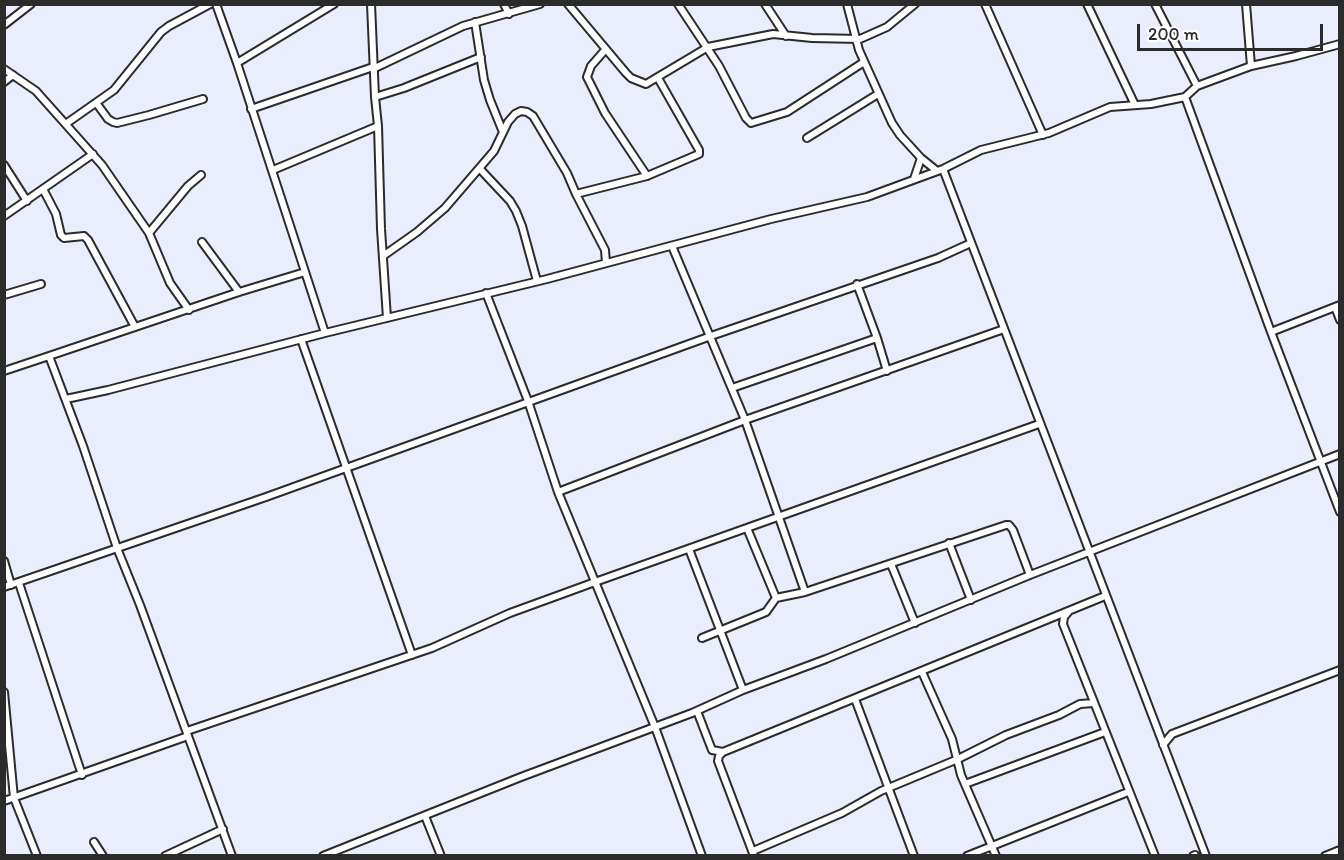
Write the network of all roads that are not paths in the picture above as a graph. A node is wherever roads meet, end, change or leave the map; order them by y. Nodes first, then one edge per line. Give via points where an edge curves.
1 (31, 4) edge
2 (210, 4) edge
3 (216, 4) edge
4 (334, 4) edge
5 (371, 4) edge
6 (504, 4) edge
7 (540, 4) edge
8 (567, 4) edge
9 (678, 4) edge
10 (765, 4) edge
11 (847, 4) edge
12 (915, 4) edge
13 (985, 4) edge
14 (1087, 4) edge
15 (1155, 4) edge
16 (1246, 4) edge
17 (509, 14) junction
18 (475, 22) junction
19 (4, 25) edge
20 (786, 36) junction
21 (854, 38) junction
22 (1340, 44) edge
23 (708, 47) junction
24 (605, 50) junction
25 (481, 57) junction
26 (864, 62) junction
27 (237, 63) junction
28 (1251, 66) junction
29 (373, 68) junction
30 (4, 69) edge
31 (13, 75) junction
32 (658, 78) junction
33 (4, 82) edge
34 (1197, 86) junction
35 (878, 94) junction
36 (375, 97) junction
37 (1185, 97) junction
38 (203, 99) dead end
39 (97, 104) junction
40 (1135, 105) junction
41 (251, 109) junction
42 (67, 123) junction
43 (378, 126) junction
44 (503, 132) junction
45 (1043, 135) junction
46 (807, 138) dead end
47 (93, 154) junction
48 (921, 158) junction
49 (4, 165) edge
50 (480, 169) junction
51 (273, 170) junction
52 (940, 170) junction
53 (201, 175) dead end
54 (647, 176) junction
55 (914, 179) junction
56 (43, 189) junction
57 (576, 194) junction
58 (27, 201) junction
59 (4, 216) edge
60 (149, 232) junction
61 (202, 242) dead end
62 (972, 243) junction
63 (672, 246) junction
64 (383, 256) junction
65 (606, 263) junction
66 (305, 273) junction
67 (537, 281) junction
68 (41, 284) dead end
69 (857, 284) junction
70 (239, 292) junction
71 (486, 293) junction
72 (4, 295) edge
73 (1337, 306) edge
74 (189, 310) junction
75 (387, 318) junction
76 (1340, 320) edge
77 (135, 327) junction
78 (1004, 329) junction
79 (1271, 332) junction
80 (325, 333) junction
81 (711, 336) junction
82 (877, 338) junction
83 (301, 339) junction
84 (49, 356) junction
85 (4, 371) edge
86 (887, 371) junction
87 (732, 388) junction
88 (66, 399) junction
89 (528, 401) junction
90 (745, 420) junction
91 (1039, 424) junction
92 (1340, 454) edge
93 (1320, 462) junction
94 (347, 468) junction
95 (558, 492) junction
96 (1340, 512) edge
97 (780, 516) junction
98 (747, 528) junction
99 (949, 543) junction
100 (117, 548) junction
101 (689, 549) junction
102 (1089, 554) junction
103 (4, 561) edge
104 (891, 564) junction
105 (1030, 575) junction
106 (595, 582) junction
107 (19, 583) junction
108 (8, 586) edge
109 (805, 592) junction
110 (1105, 596) junction
111 (776, 598) junction
112 (970, 600) junction
113 (1069, 611) junction
114 (1048, 619) junction
115 (915, 623) junction
116 (1063, 624) junction
117 (721, 631) junction
118 (702, 638) dead end
119 (412, 656) junction
120 (1340, 670) edge
121 (922, 672) junction
122 (1088, 687) junction
123 (743, 690) junction
124 (4, 692) edge
125 (855, 699) junction
126 (1094, 703) junction
127 (1080, 704) junction
128 (697, 711) junction
129 (655, 727) junction
130 (1157, 730) junction
131 (1106, 732) junction
132 (187, 733) junction
133 (1173, 734) junction
134 (1163, 745) junction
135 (723, 752) junction
136 (958, 759) junction
137 (82, 775) junction
138 (966, 784) junction
139 (888, 788) junction
140 (1128, 792) junction
141 (14, 798) junction
142 (4, 801) edge
143 (425, 816) junction
144 (223, 829) junction
145 (94, 843) dead end
146 (991, 846) junction
147 (1340, 850) edge
148 (753, 853) edge
149 (37, 855) edge
150 (103, 855) edge
151 (165, 855) edge
152 (232, 855) edge
153 (323, 855) edge
154 (441, 855) edge
155 (702, 855) edge
156 (914, 855) edge
157 (967, 855) edge
158 (996, 855) edge
159 (1155, 855) edge
160 (1206, 855) edge
161 (1325, 855) edge

1 - 19 street
2 - 39 street via 160,32 125,78
3 - 27 street
4 - 27 street
5 - 29 street
6 - 17 street
7 - 17 street
8 - 24 street
9 - 23 street
10 - 20 street
11 - 21 street
12 - 21 street via 887,27
13 - 45 street
14 - 40 street
15 - 34 street
16 - 28 street
17 - 18 street
18 - 25 street
18 - 29 street
20 - 21 street
20 - 23 street via 764,35
21 - 26 street
22 - 28 street
23 - 26 street via 751,123 787,112
23 - 32 street
24 - 32 street via 640,83
24 - 54 street via 587,77 605,113
25 - 36 street
25 - 44 street via 490,100
26 - 35 street
27 - 41 street
28 - 34 street
29 - 36 street
29 - 41 street
30 - 31 street
31 - 33 street
31 - 42 street via 36,91
32 - 54 street via 699,152
34 - 37 street
35 - 46 street
35 - 48 street via 900,135
36 - 43 street
37 - 40 street
37 - 79 street
38 - 39 street via 117,123 108,119
39 - 42 street
40 - 45 street via 1110,107
41 - 51 street
42 - 47 street
43 - 51 street
43 - 64 street
44 - 50 street
44 - 57 street via 515,114 527,112 533,116
45 - 52 street via 995,146
47 - 56 street
47 - 60 street
48 - 52 street
48 - 55 street
49 - 58 street
50 - 64 street via 432,220
50 - 67 street via 516,211
51 - 66 street
52 - 55 street
52 - 62 street
53 - 60 street
54 - 57 street
55 - 63 street via 867,197
56 - 58 street
56 - 77 street via 61,235 84,236 88,240
57 - 65 street via 605,250
58 - 59 street
60 - 74 street via 170,283
61 - 70 street
62 - 69 street
62 - 78 street
63 - 65 street
63 - 81 street
64 - 75 street
65 - 67 street
66 - 70 street
66 - 80 street
67 - 71 street
68 - 72 street
69 - 81 street
69 - 82 street
70 - 74 street
71 - 75 street
71 - 89 street
73 - 76 street
73 - 79 street
74 - 77 street
75 - 80 street
77 - 84 street
78 - 86 street
78 - 91 street
79 - 93 street
80 - 83 street
81 - 87 street
81 - 89 street
82 - 86 street
82 - 87 street
83 - 88 street
83 - 94 street
84 - 85 street
84 - 88 street
86 - 90 street
87 - 90 street
88 - 100 street
89 - 94 street
89 - 95 street
90 - 95 street
90 - 97 street
91 - 97 street
91 - 102 street
92 - 93 street
93 - 96 street
93 - 102 street
94 - 100 street
94 - 119 street
95 - 106 street
97 - 98 street
97 - 109 street
98 - 101 street
98 - 111 street
99 - 104 street
99 - 105 street via 1010,525
99 - 112 street
100 - 107 street
100 - 132 street
101 - 106 street
101 - 117 street
102 - 105 street
102 - 110 street
103 - 108 street
104 - 109 street
104 - 115 street
105 - 112 street
106 - 119 street via 510,613
106 - 129 street
107 - 108 street
107 - 137 street
109 - 111 street
110 - 113 street
110 - 130 street
111 - 117 street via 766,612
112 - 115 street
113 - 114 street
113 - 116 street
114 - 116 street
114 - 121 street
115 - 123 street
116 - 122 street
117 - 118 street
117 - 123 street
119 - 132 street
120 - 133 street
121 - 125 street
121 - 136 street
122 - 126 street
122 - 127 street
123 - 128 street
124 - 141 street
125 - 135 street
125 - 139 street
126 - 127 street
126 - 131 street
127 - 136 street
128 - 129 street
128 - 135 street via 712,750
129 - 143 street
129 - 155 street
130 - 133 street
130 - 134 street
131 - 138 street
131 - 140 street
132 - 137 street
132 - 144 street
133 - 134 street
134 - 160 street
135 - 148 street via 718,761
136 - 138 street
136 - 139 street
137 - 141 street
138 - 146 street
139 - 148 street
139 - 156 street
140 - 146 street
140 - 159 street
141 - 142 street
141 - 149 street
143 - 153 street
143 - 154 street
144 - 151 street
144 - 152 street
145 - 150 street
146 - 157 street
146 - 158 street
147 - 161 street

